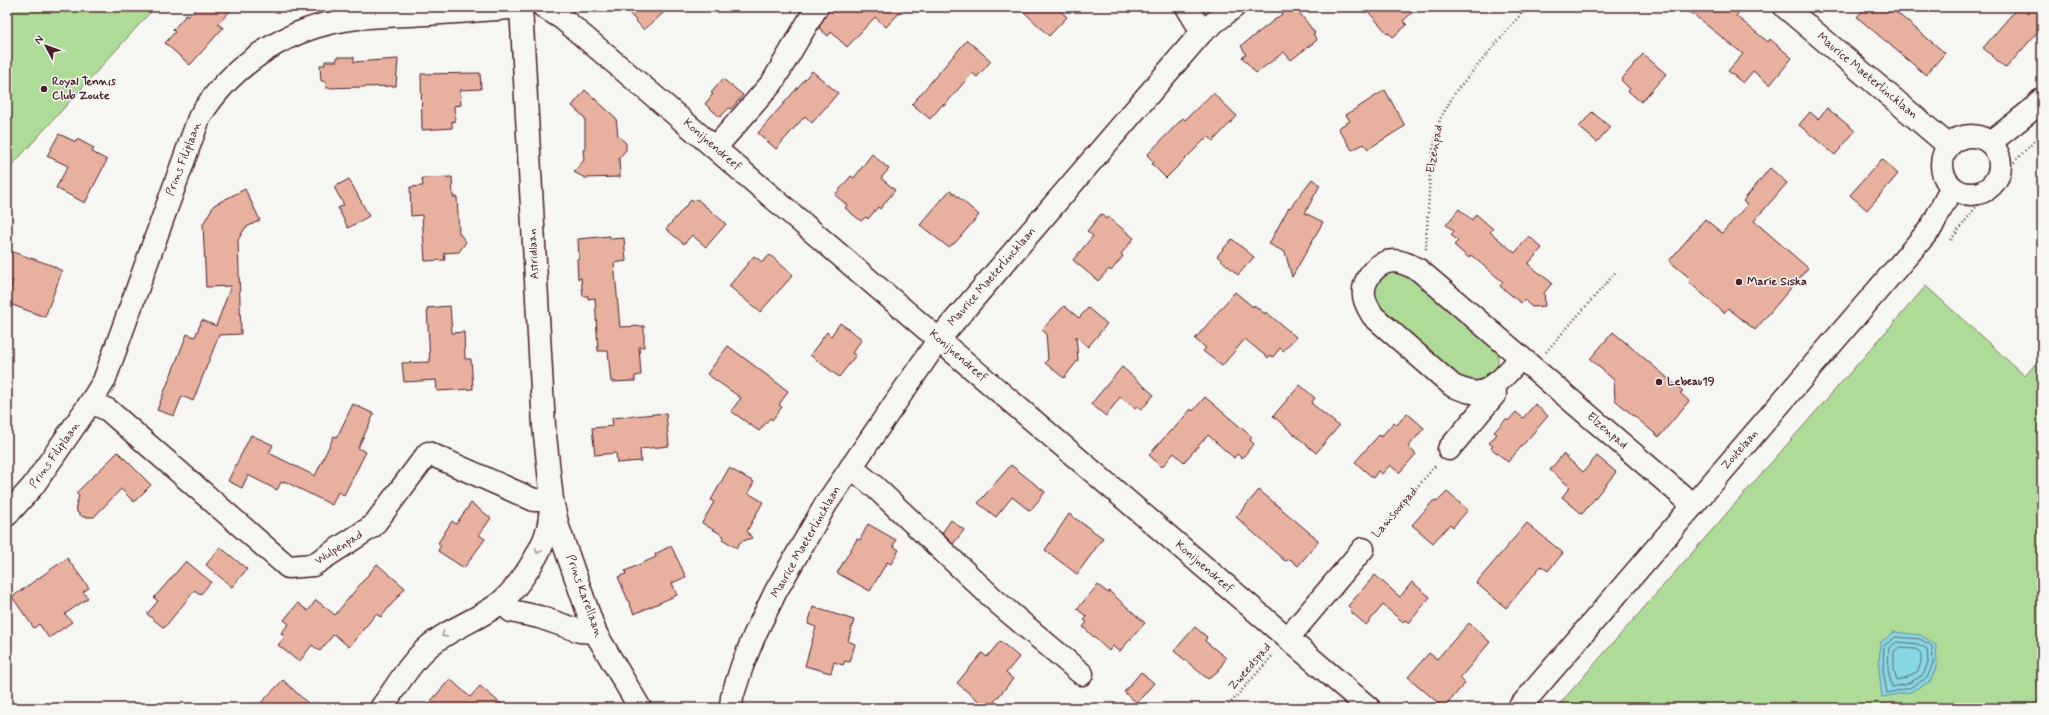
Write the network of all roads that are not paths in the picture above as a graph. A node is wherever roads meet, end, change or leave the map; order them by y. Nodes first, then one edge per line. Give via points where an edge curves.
1 (520, 7) edge
2 (544, 7) edge
3 (817, 7) edge
4 (1187, 7) edge
5 (1234, 7) edge
6 (1785, 7) edge
7 (1202, 32) junction
8 (2042, 98) edge
9 (1990, 143) junction
10 (1949, 146) junction
11 (715, 148) junction
12 (1952, 187) junction
13 (939, 339) junction
14 (1527, 362) junction
15 (1494, 384) junction
16 (91, 402) junction
17 (1449, 449) road end
18 (850, 467) junction
19 (552, 500) junction
20 (11, 504) edge
21 (1693, 505) junction
22 (1363, 549) road end
23 (502, 602) junction
24 (595, 632) junction
25 (1288, 638) junction
26 (1082, 674) dead end
27 (381, 708) edge
28 (640, 708) edge
29 (731, 708) edge
30 (1369, 708) edge
31 (1519, 708) edge

1 - 16 street, Prins Filiplaan via 339,21 306,30 266,49 238,71 210,100 199,118 104,381
1 - 19 street, Astridlaan via 544,426
2 - 11 street, Konijnendreef via 563,19
3 - 11 street via 772,83
4 - 7 street
5 - 7 street, Maurice Maeterlincklaan
6 - 10 street, Maurice Maeterlincklaan
7 - 13 street, Maurice Maeterlincklaan
8 - 9 street via 2034,108
9 - 10 street via 1980,137 1969,136 1958,139
9 - 12 street via 1997,152 2000,163 1999,174 1993,184 1984,191 1973,194 1962,193
10 - 12 street via 1942,167 1945,178
11 - 13 street, Konijnendreef
12 - 21 street, Zoutelaan via 1931,228
13 - 18 street, Maurice Maeterlincklaan
13 - 25 street, Konijnendreef
14 - 15 street, Elzenpad
14 - 15 street, Elzenpad via 1419,270 1402,262 1392,261 1381,264 1371,273 1365,284 1364,295 1373,316 1453,386 1466,391 1480,392
14 - 21 street, Elzenpad
15 - 17 street via 1495,394
16 - 19 street, Wulpenpad via 108,410 288,567 313,565 373,526 428,454 534,500
16 - 20 street, Prins Filiplaan via 34,486
18 - 26 street via 875,487 997,602
18 - 29 street, Maurice Maeterlincklaan via 776,590 754,634 732,697
19 -> 23 street via 548,529 531,566
19 - 24 street, Prins Karellaan via 558,527
21 - 31 street, Zoutelaan
22 - 25 street, Lamsoorpad
23 - 24 street via 511,611 539,617 580,631
23 -> 27 street via 427,647 413,661
24 - 28 street, Prins Karellaan
25 - 30 street, Konijnendreef

